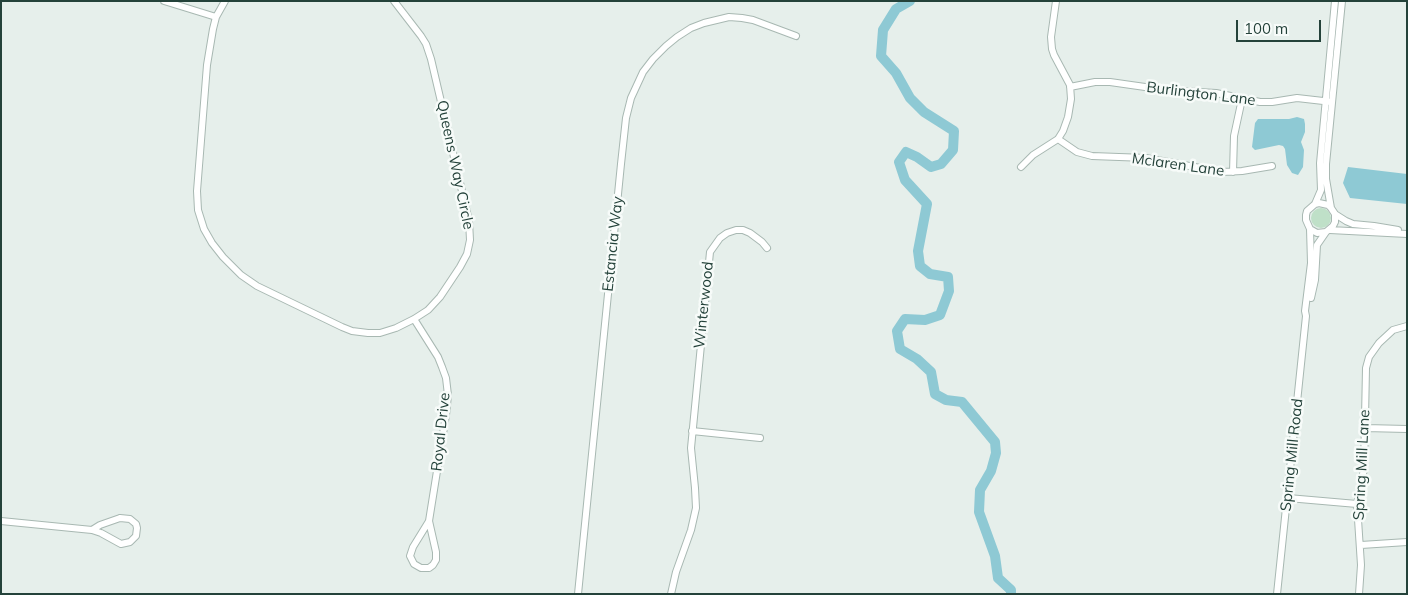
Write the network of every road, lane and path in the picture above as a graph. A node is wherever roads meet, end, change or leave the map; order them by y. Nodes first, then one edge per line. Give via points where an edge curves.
1 (164, 1) edge
2 (225, 1) edge
3 (394, 1) edge
4 (1056, 1) edge
5 (1335, 1) edge
6 (1342, 1) edge
7 (216, 17) junction
8 (796, 36) dead end
9 (1070, 87) junction
10 (1242, 99) junction
11 (1329, 102) junction
12 (1058, 138) junction
13 (1272, 166) dead end
14 (1021, 167) dead end
15 (1232, 172) junction
16 (1315, 204) junction
17 (1333, 211) junction
18 (1310, 229) junction
19 (1328, 231) junction
20 (1407, 233) edge
21 (767, 248) dead end
22 (1306, 316) junction
23 (414, 319) junction
24 (1407, 326) edge
25 (1365, 428) junction
26 (1407, 429) edge
27 (692, 431) junction
28 (760, 438) dead end
29 (1288, 498) junction
30 (1357, 504) junction
31 (1, 521) edge
32 (429, 521) junction
33 (92, 530) junction
34 (1407, 542) edge
35 (1360, 545) junction
36 (578, 594) edge
37 (672, 594) edge
38 (1277, 594) edge
39 (1359, 594) edge

1 - 7 street
2 - 7 street, Queens Way Circle
3 - 23 street, Queens Way Circle via 429,52 470,231 468,250 460,267 440,297
4 - 9 street via 1052,49
5 - 11 street
6 - 11 street
7 - 23 street, Queens Way Circle via 208,53 197,191 200,217 212,243 235,269 257,286 342,327 380,333
8 - 36 street, Estancia Way via 742,18 729,17 704,23 677,37 653,59 631,98 626,118
9 - 10 street, Burlington Lane via 1110,82 1216,93
9 - 12 street via 1068,117
10 - 11 street, Burlington Lane via 1272,102 1297,98
10 - 15 street via 1234,136
11 - 16 street via 1320,163 1321,190
11 - 17 street via 1326,173
12 - 14 street
12 - 15 street, Mclaren Lane via 1084,154 1146,158
13 - 15 street, Mclaren Lane
16 - 17 street via 1324,204
16 - 18 street via 1306,215
17 - 19 street via 1335,222
17 - 20 street via 1353,224
18 - 19 street via 1317,233
18 - 22 street, Spring Mill Road via 1311,263
19 - 20 street
19 - 22 street, Spring Mill Road via 1317,245 1315,280
21 - 27 street, Winterwood via 750,233 736,230 720,238 710,252
22 - 29 street, Spring Mill Road
23 - 32 street, Royal Drive via 438,357 448,395
24 - 25 street, Spring Mill Lane via 1386,336 1369,357
25 - 26 street
25 - 30 street, Spring Mill Lane via 1364,469
27 - 28 street
27 - 37 street, Winterwood via 691,460 696,508
29 - 30 street
29 - 38 street, Spring Mill Road
30 - 35 street, Spring Mill Lane
31 - 33 street
32 - 32 street, Royal Drive via 410,556 414,564 425,569 433,565 437,556
33 - 33 street via 122,544 130,542 137,532 136,524 126,518
34 - 35 street
35 - 39 street, Spring Mill Lane

